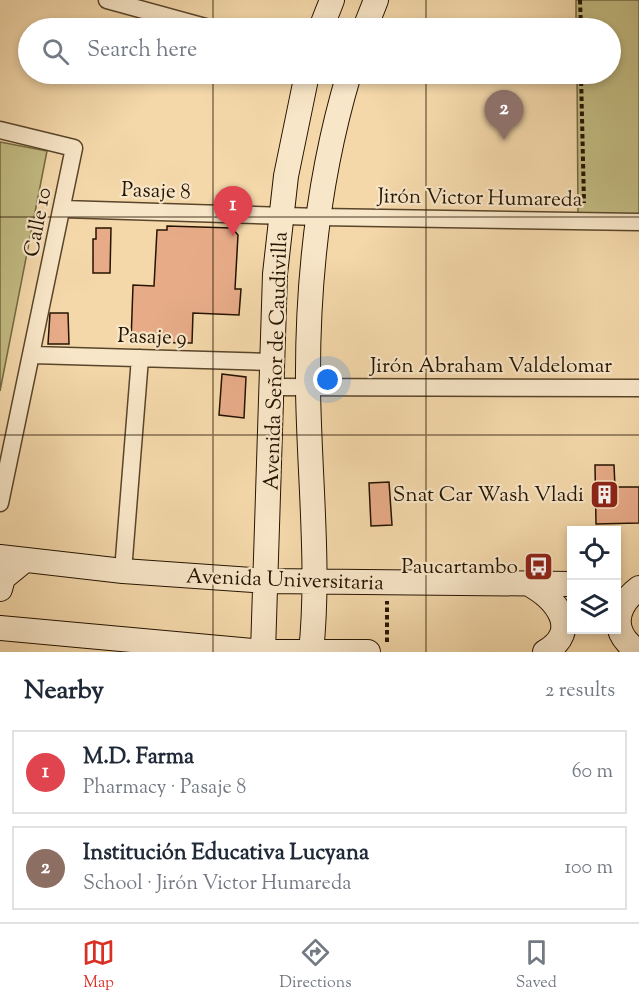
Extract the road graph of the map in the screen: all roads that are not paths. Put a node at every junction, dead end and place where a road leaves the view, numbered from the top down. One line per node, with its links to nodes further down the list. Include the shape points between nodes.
1 (107, 0): 4 (street)
2 (332, 0): 6 (main road)
3 (376, 0): 7 (main road)
4 (137, 4): 5 (street)
5 (179, 18)
6 (325, 18)
7 (369, 18)
8 (305, 84): 12 (main road, Avenida Señor de Caudivilla)
9 (347, 84): 13 (main road, Avenida Señor de Caudivilla)
10 (0, 130): 11 (street, Calle 10, via 74,148)
11 (63, 209): 12 (street, Pasaje 8); 17 (street, Calle 10)
12 (280, 216): 13 (street, Pasaje 8); 15 (main road, Avenida Señor de Caudivilla)
13 (320, 217): 14 (street, Jirón Victor Humareda); 16 (main road, Avenida Señor de Caudivilla)
14 (639, 222)
15 (272, 336): 16 (main road); 19 (main road, Avenida Señor de Caudivilla)
16 (309, 337): 21 (main road, Avenida Señor de Caudivilla)
17 (33, 355): 18 (street, Pasaje 9); 23 (street, Calle 10)
18 (140, 358): 19 (street, Pasaje 9); 26 (street)
19 (270, 362): 20 (main road, Avenida Señor de Caudivilla)
20 (271, 387): 21 (street, Jirón Abraham Valdelomar); 28 (main road, Avenida Señor de Caudivilla)
21 (308, 388): 22 (street, Jirón Abraham Valdelomar); 27 (main road, Avenida Señor de Caudivilla)
22 (639, 388)
23 (0, 503)
24 (0, 557): 25 (main road, Avenida Universitaria)
25 (25, 560): 26 (main road, Avenida Universitaria); 33 (main road, via 3,578)
26 (123, 571): 28 (main road, Avenida Universitaria)
27 (313, 581): 28 (main road, Avenida Universitaria); 29 (main road, Avenida Universitaria); 36 (main road, Avenida Señor de Caudivilla)
28 (266, 582): 37 (main road, Avenida Señor de Caudivilla)
29 (529, 584): 30 (main road, Avenida Universitaria); 39 (main road, via 553,600 562,621 558,641)
30 (567, 584)
31 (621, 585): 32 (main road)
32 (639, 586): 40 (main road, via 622,605 619,616 622,637)
33 (0, 589)
34 (0, 605): 35 (main road)
35 (9, 628): 37 (main road)
36 (311, 651): 37 (main road); 38 (main road)
37 (264, 652)
38 (368, 652)
39 (545, 652)
40 (639, 652)

